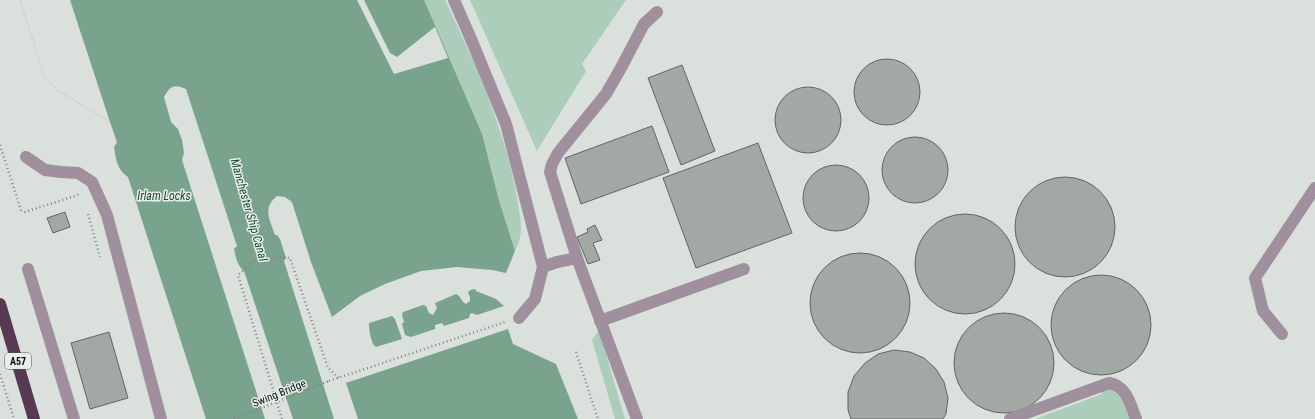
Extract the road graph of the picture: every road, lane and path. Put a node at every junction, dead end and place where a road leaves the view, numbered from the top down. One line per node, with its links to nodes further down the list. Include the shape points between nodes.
1 (454, 0): 10 (street, via 506,124)
2 (657, 12): 8 (street, via 644,24 606,94 552,164 550,172)
3 (0, 145): 6 (path, via 23,212 78,195)
4 (26, 157): 23 (street, via 45,170 78,173 92,182 107,215)
5 (1315, 188): 16 (street, via 1255,278 1263,311)
6 (84, 199)
7 (86, 207): 9 (path)
8 (576, 258): 10 (street); 15 (street)
9 (101, 260)
10 (543, 267): 14 (street, via 535,299)
11 (28, 269): 22 (street)
12 (744, 269): 15 (street)
13 (0, 304): 21 (highway, A57)
14 (519, 318): 19 (path, Swing Bridge)
15 (600, 321): 27 (street)
16 (1282, 334)
17 (576, 352): 26 (path)
18 (0, 374): 20 (path)
19 (339, 378): 24 (path, Swing Bridge, bridge); 25 (path, via 328,368 290,258 261,255 238,275)
20 (14, 419)
21 (34, 419)
22 (74, 419)
23 (161, 419)
24 (234, 419)
25 (282, 419)
26 (598, 419)
27 (636, 419)
28 (1010, 419): 29 (street, via 1109,383 1122,388)
29 (1136, 419)

